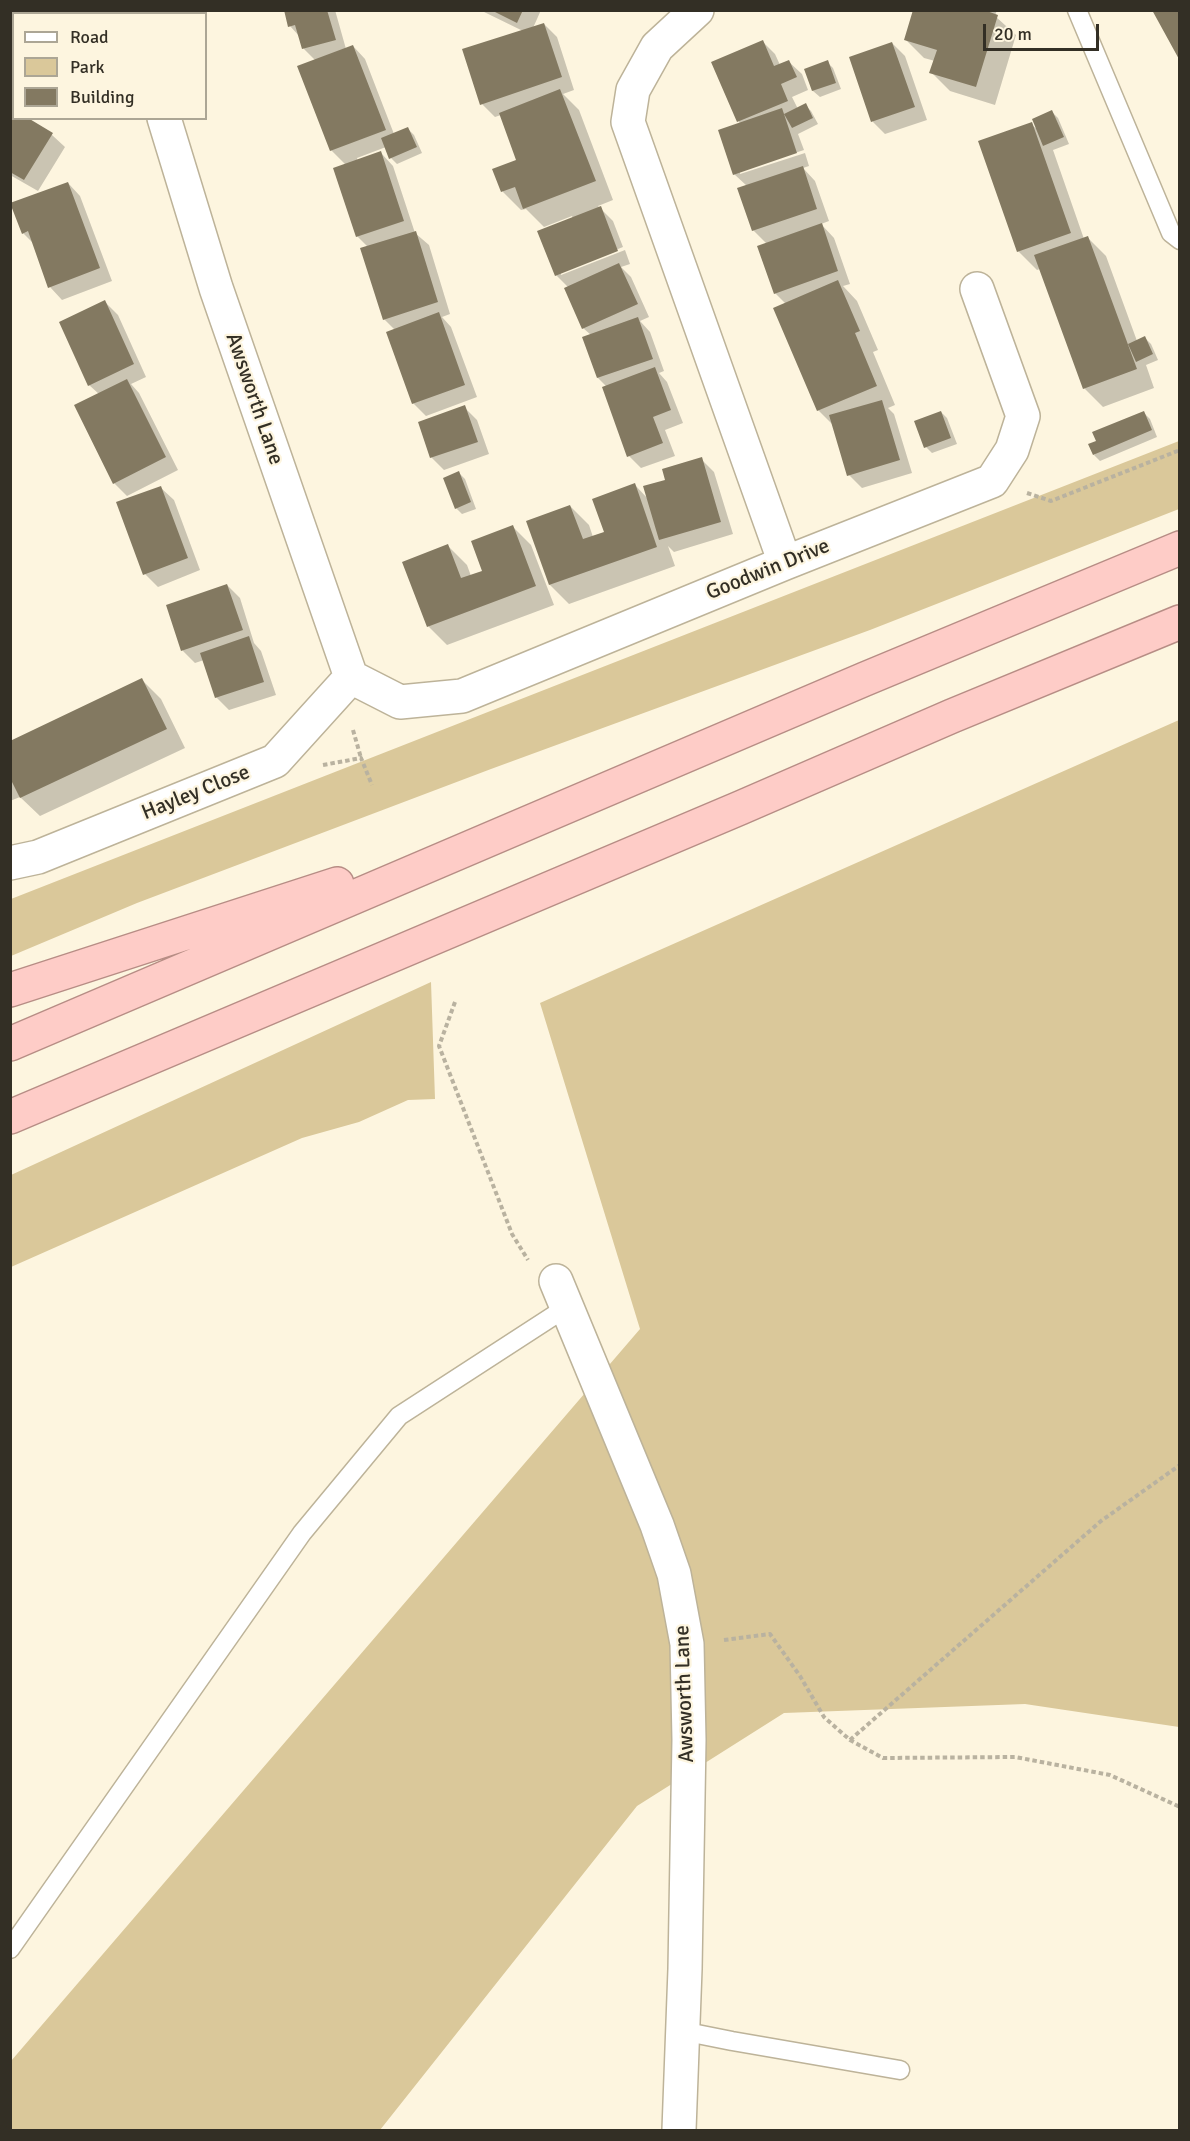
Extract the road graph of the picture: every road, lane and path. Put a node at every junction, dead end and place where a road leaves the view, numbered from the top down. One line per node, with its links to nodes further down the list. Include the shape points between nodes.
1 (697, 10): 9 (street, via 657,47 633,90 628,122)
2 (1077, 10): 4 (lane, via 1171,233)
3 (165, 120): 11 (street, Awsworth Lane, via 216,288)
4 (1179, 240)
5 (977, 289): 7 (street, via 1023,416 1012,450)
6 (1179, 450): 7 (path, via 1052,501)
7 (992, 481): 9 (street, Goodwin Drive)
8 (1179, 548): 14 (highway)
9 (784, 563): 11 (street, Goodwin Drive, via 462,696 400,702)
10 (1179, 622): 19 (highway)
11 (351, 676): 12 (street, Hayley Close)
12 (275, 761): 13 (path, via 280,773 361,758); 15 (street, Hayley Close, via 38,856)
13 (372, 785)
14 (518, 827): 16 (highway); 18 (highway)
15 (10, 863)
16 (10, 990)
17 (455, 1002): 22 (path, via 439,1046 512,1234 543,1284)
18 (10, 1044)
19 (119, 1071): 20 (highway); 21 (highway)
20 (10, 1117)
21 (10, 1136)
22 (562, 1294): 24 (street, Awsworth Lane, via 675,1574); 27 (lane, via 399,1416 302,1533)
23 (1179, 1465): 25 (path, via 1101,1521)
24 (687, 1644): 25 (path, via 770,1634 824,1717); 28 (street, Awsworth Lane, via 689,1751)
25 (850, 1740): 26 (path, via 883,1758 1015,1757 1110,1775)
26 (1179, 1807)
27 (10, 1949)
28 (682, 2031): 29 (lane); 30 (street, Awsworth Lane)
29 (900, 2070)
30 (679, 2130)

